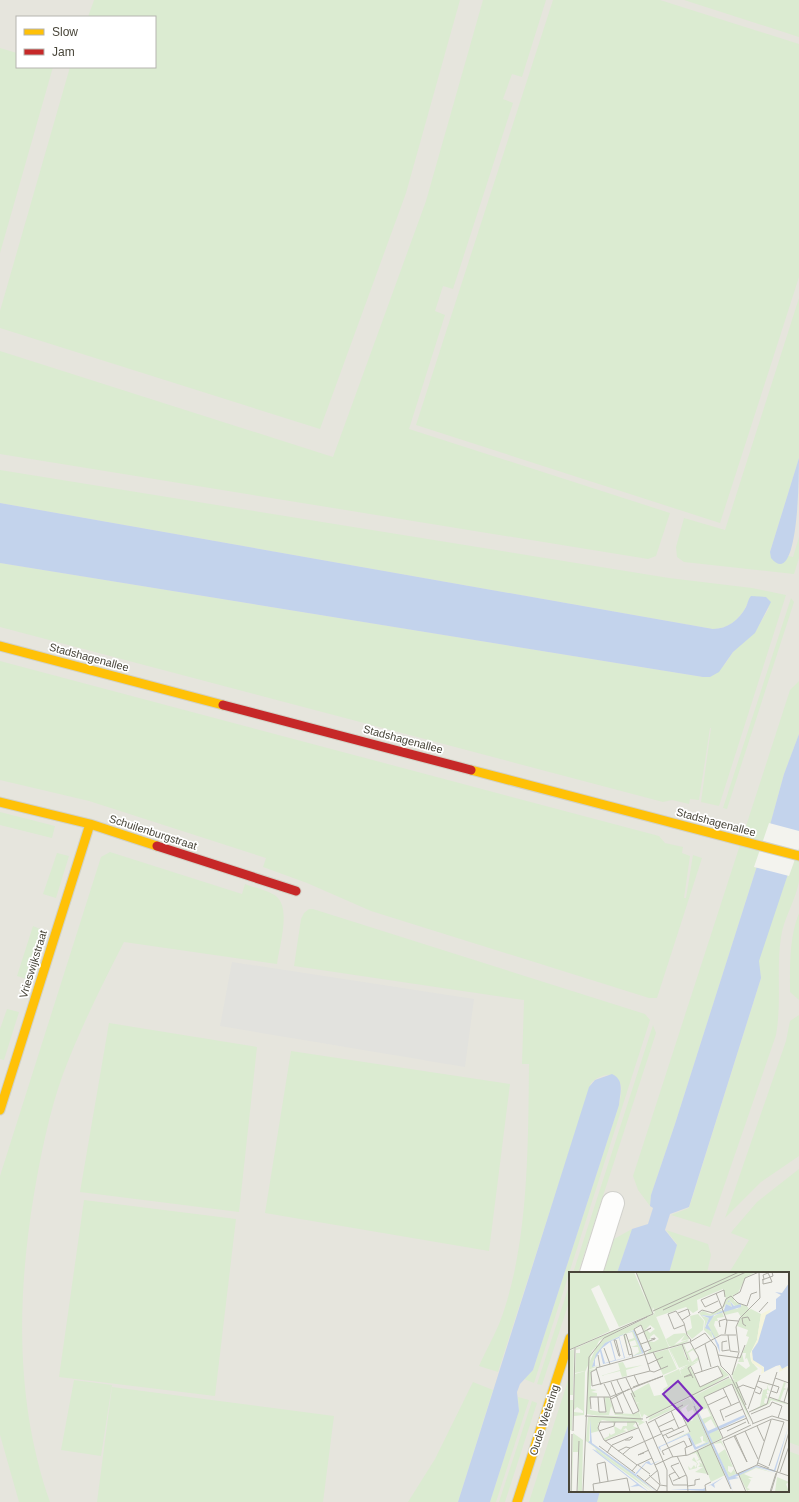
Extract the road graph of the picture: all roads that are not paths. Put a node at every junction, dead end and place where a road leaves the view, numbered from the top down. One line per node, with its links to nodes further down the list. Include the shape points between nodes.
1 (0, 646): 4 (main road, Stadshagenallee)
2 (0, 802): 3 (main road, Schuilenburgstraat)
3 (90, 824): 5 (main road, Schuilenburgstraat); 6 (main road, Vrieswijkstraat)
4 (799, 856)
5 (296, 891)
6 (0, 1110)
7 (613, 1204): 8 (street)
8 (591, 1272)
9 (569, 1341): 10 (main road, Oude Wetering)
10 (517, 1502)

